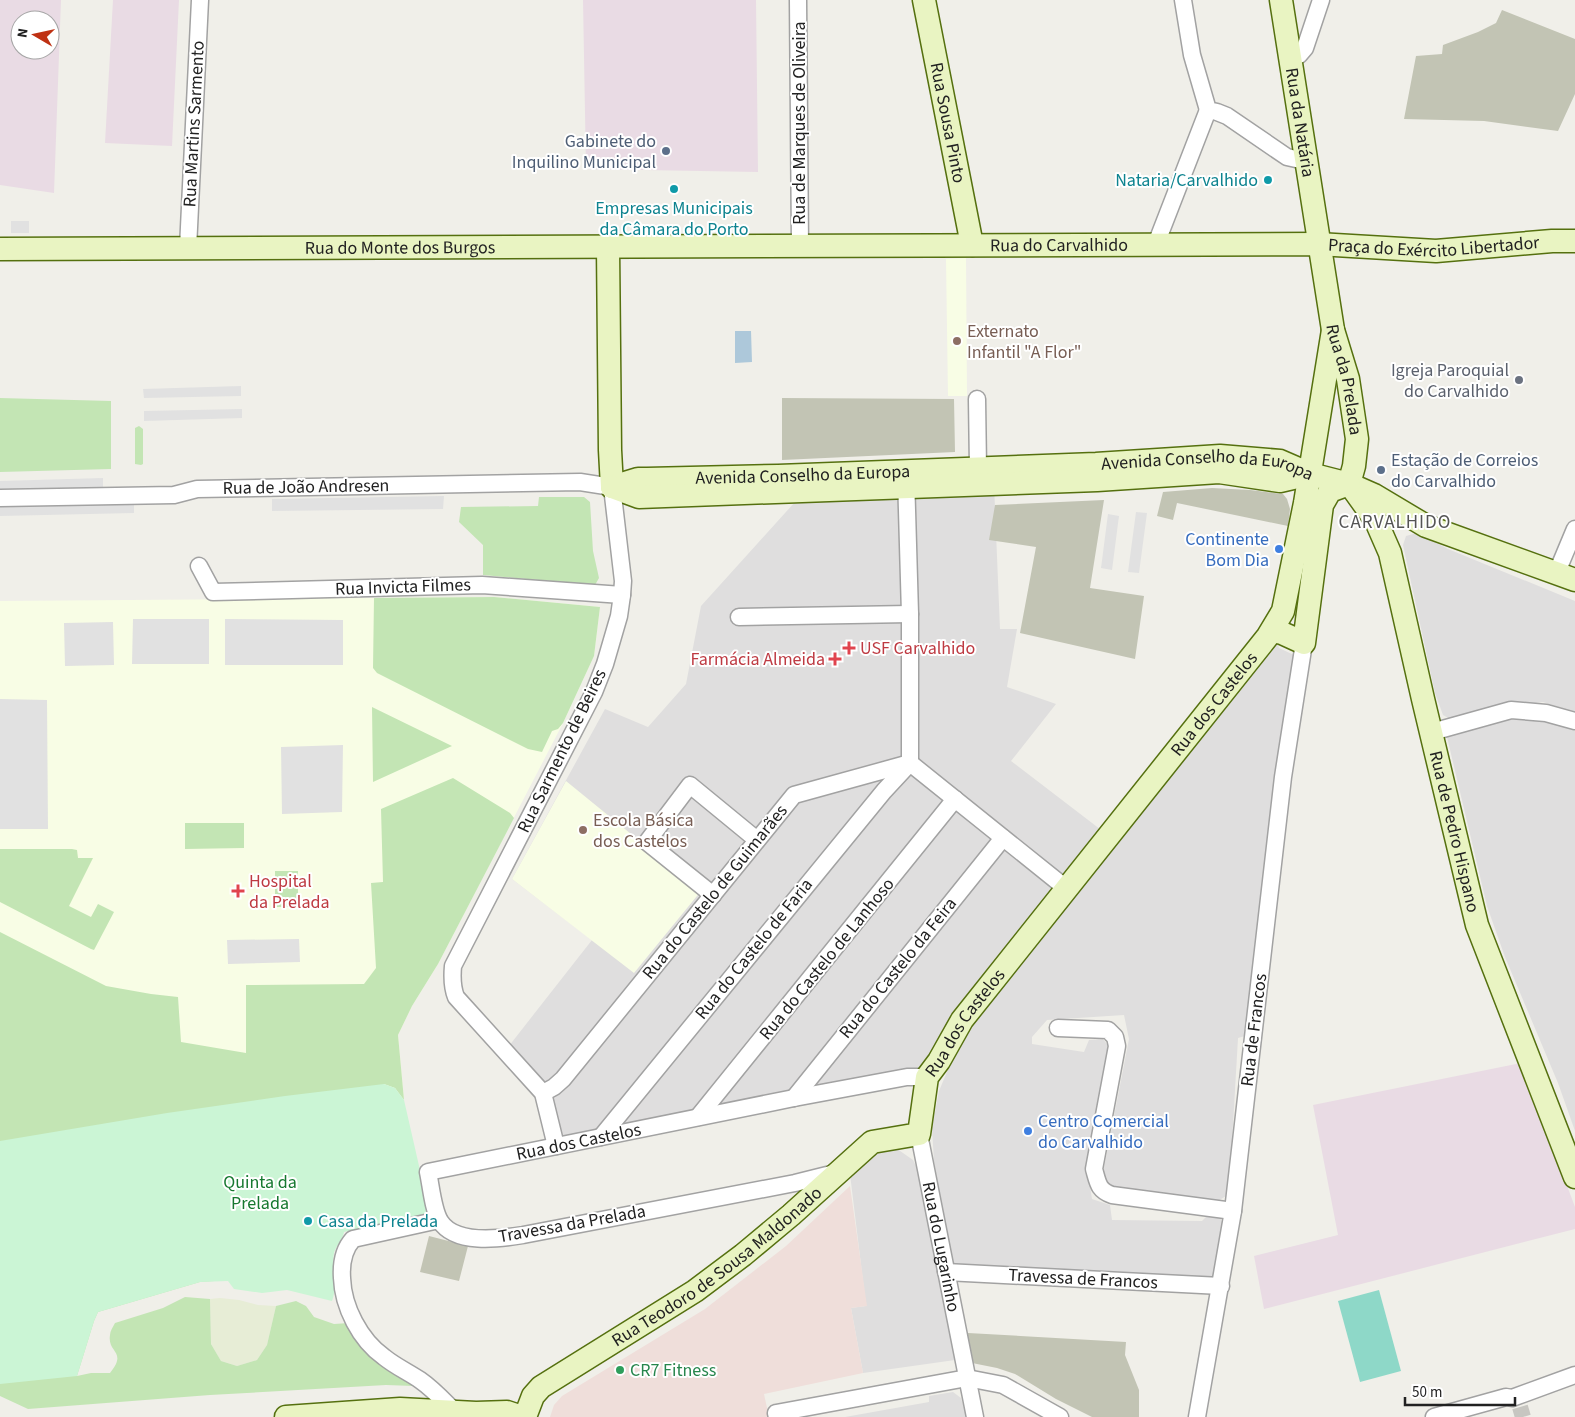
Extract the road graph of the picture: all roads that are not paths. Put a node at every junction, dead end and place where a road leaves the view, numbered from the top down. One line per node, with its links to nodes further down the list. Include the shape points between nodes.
1 (200, 0): 15 (street, Rua Martins Sarmento)
2 (798, 0): 13 (street, Rua de Marques de Oliveira)
3 (924, 0): 14 (main road, Rua Sousa Pinto)
4 (1183, 0): 8 (street, via 1192,55)
5 (1280, 0): 7 (main road, Rua da Natária)
6 (1321, 0): 7 (street, via 1306,48 1299,55)
7 (1289, 57): 9 (main road, Rua da Natária)
8 (1208, 110): 9 (street, via 1228,116 1287,157); 11 (street)
9 (1305, 158): 12 (main road, Rua da Natária)
10 (1575, 241): 12 (main road, Praça do Exército Libertador, via 1436,251)
11 (1156, 244): 12 (main road, Rua do Carvalhido); 14 (main road, Rua do Carvalhido)
12 (1318, 244): 18 (main road, Praça do Exército Libertador)
13 (800, 245): 14 (main road, Rua do Carvalhido); 16 (main road, Rua do Monte dos Burgos)
14 (972, 245)
15 (188, 248): 16 (main road, Rua do Monte dos Burgos); 17 (main road, Rua do Monte dos Burgos)
16 (608, 248): 24 (main road, Rua Sarmento de Beires)
17 (0, 249)
18 (1333, 330): 21 (main road, Rua da Prelada); 23 (main road, Rua da Prelada, via 1348,379 1358,439)
19 (977, 399): 20 (street)
20 (978, 468): 21 (main road, Avenida Conselho da Europa, via 1220,456 1280,461); 22 (main road, Avenida Conselho da Europa)
21 (1310, 474): 22 (main road, Avenida Conselho da Europa, via 1280,481 1219,472 1097,480); 23 (main road); 32 (main road, Rua da Prelada)
22 (906, 479): 24 (main road, Avenida Conselho da Europa, via 639,497); 33 (street)
23 (1348, 484): 26 (main road, via 1374,495); 28 (main road, Rua de Pedro Hispano, via 1376,521); 35 (main road, via 1330,491 1322,505)
24 (612, 487): 25 (street, Rua de João Andresen, via 580,482 196,489 174,495); 31 (street, Rua Sarmento de Beires)
25 (0, 498)
26 (1426, 526): 28 (main road, via 1407,527 1401,531); 30 (main road)
27 (1575, 529): 30 (street)
28 (1390, 554): 39 (main road, Rua de Pedro Hispano)
29 (199, 566): 31 (street, Rua Invicta Filmes, via 213,592 482,585)
30 (1566, 576)
31 (622, 595): 48 (street, Rua Sarmento de Beires, via 619,616 594,692 452,974 456,997)
32 (1283, 611): 35 (main road, via 1292,618); 36 (main road, Rua da Prelada)
33 (910, 614): 34 (street); 40 (street)
34 (739, 617)
35 (1307, 620): 37 (main road)
36 (1272, 631): 37 (main road); 44 (main road, Rua dos Castelos)
37 (1304, 643): 56 (street, Rua de Francos, via 1284,777)
38 (1575, 721): 39 (street, via 1546,713 1511,710)
39 (1432, 732): 55 (main road, Rua de Pedro Hispano, via 1477,925)
40 (910, 763): 41 (street); 43 (street, Rua do Castelo de Guimarães, via 794,796); 52 (street, Rua do Castelo de Faria)
41 (955, 799): 42 (street); 50 (street, Rua do Castelo de Lanhoso)
42 (1003, 838): 44 (street); 49 (street, Rua do Castelo da Feira)
43 (756, 840): 45 (street, Rua do Castelo de Guimarães); 45 (street, via 690,785 647,842)
44 (1066, 890): 47 (main road, Rua dos Castelos, via 962,1020)
45 (713, 895): 48 (street, Rua do Castelo de Guimarães, via 563,1079)
46 (1058, 1028): 56 (street, via 1108,1030 1115,1036 1117,1046 1094,1169 1103,1192)
47 (927, 1077): 49 (street, Rua dos Castelos, via 908,1077); 51 (main road, Rua do Lugarinho)
48 (542, 1092): 53 (street, Rua Sarmento de Beires)
49 (794, 1098): 50 (street, Rua dos Castelos)
50 (698, 1118): 52 (street, Rua dos Castelos)
51 (919, 1134): 54 (main road, Rua Teodoro de Sousa Maldonado, via 872,1142); 58 (street, Rua do Lugarinho)
52 (601, 1137): 53 (street, Rua dos Castelos)
53 (556, 1146): 57 (street, Rua dos Castelos, via 428,1172)
54 (838, 1172): 57 (street, Travessa da Prelada, via 498,1239 461,1235); 65 (main road, Rua Teodoro de Sousa Maldonado, via 784,1221 695,1290 541,1387 533,1396)
55 (1575, 1177)
56 (1233, 1211): 59 (street, Rua de Francos)
57 (438, 1220): 62 (street, via 353,1239 344,1254 342,1292 347,1308 362,1332 383,1357 431,1388)
58 (946, 1272): 59 (street, Travessa de Francos); 61 (street, Rua do Lugarinho)
59 (1221, 1286): 68 (street, Rua de Francos)
60 (1575, 1375): 69 (street, via 1516,1402 1506,1397)
61 (968, 1378): 63 (street); 66 (street, Rua do Lugarinho); 67 (street, via 1004,1385)
62 (454, 1411): 64 (main road, via 400,1409); 65 (main road, via 507,1412)
63 (777, 1415)
64 (286, 1417)
65 (524, 1417)
66 (975, 1417)
67 (1060, 1417)
68 (1197, 1417)
69 (1434, 1417)

